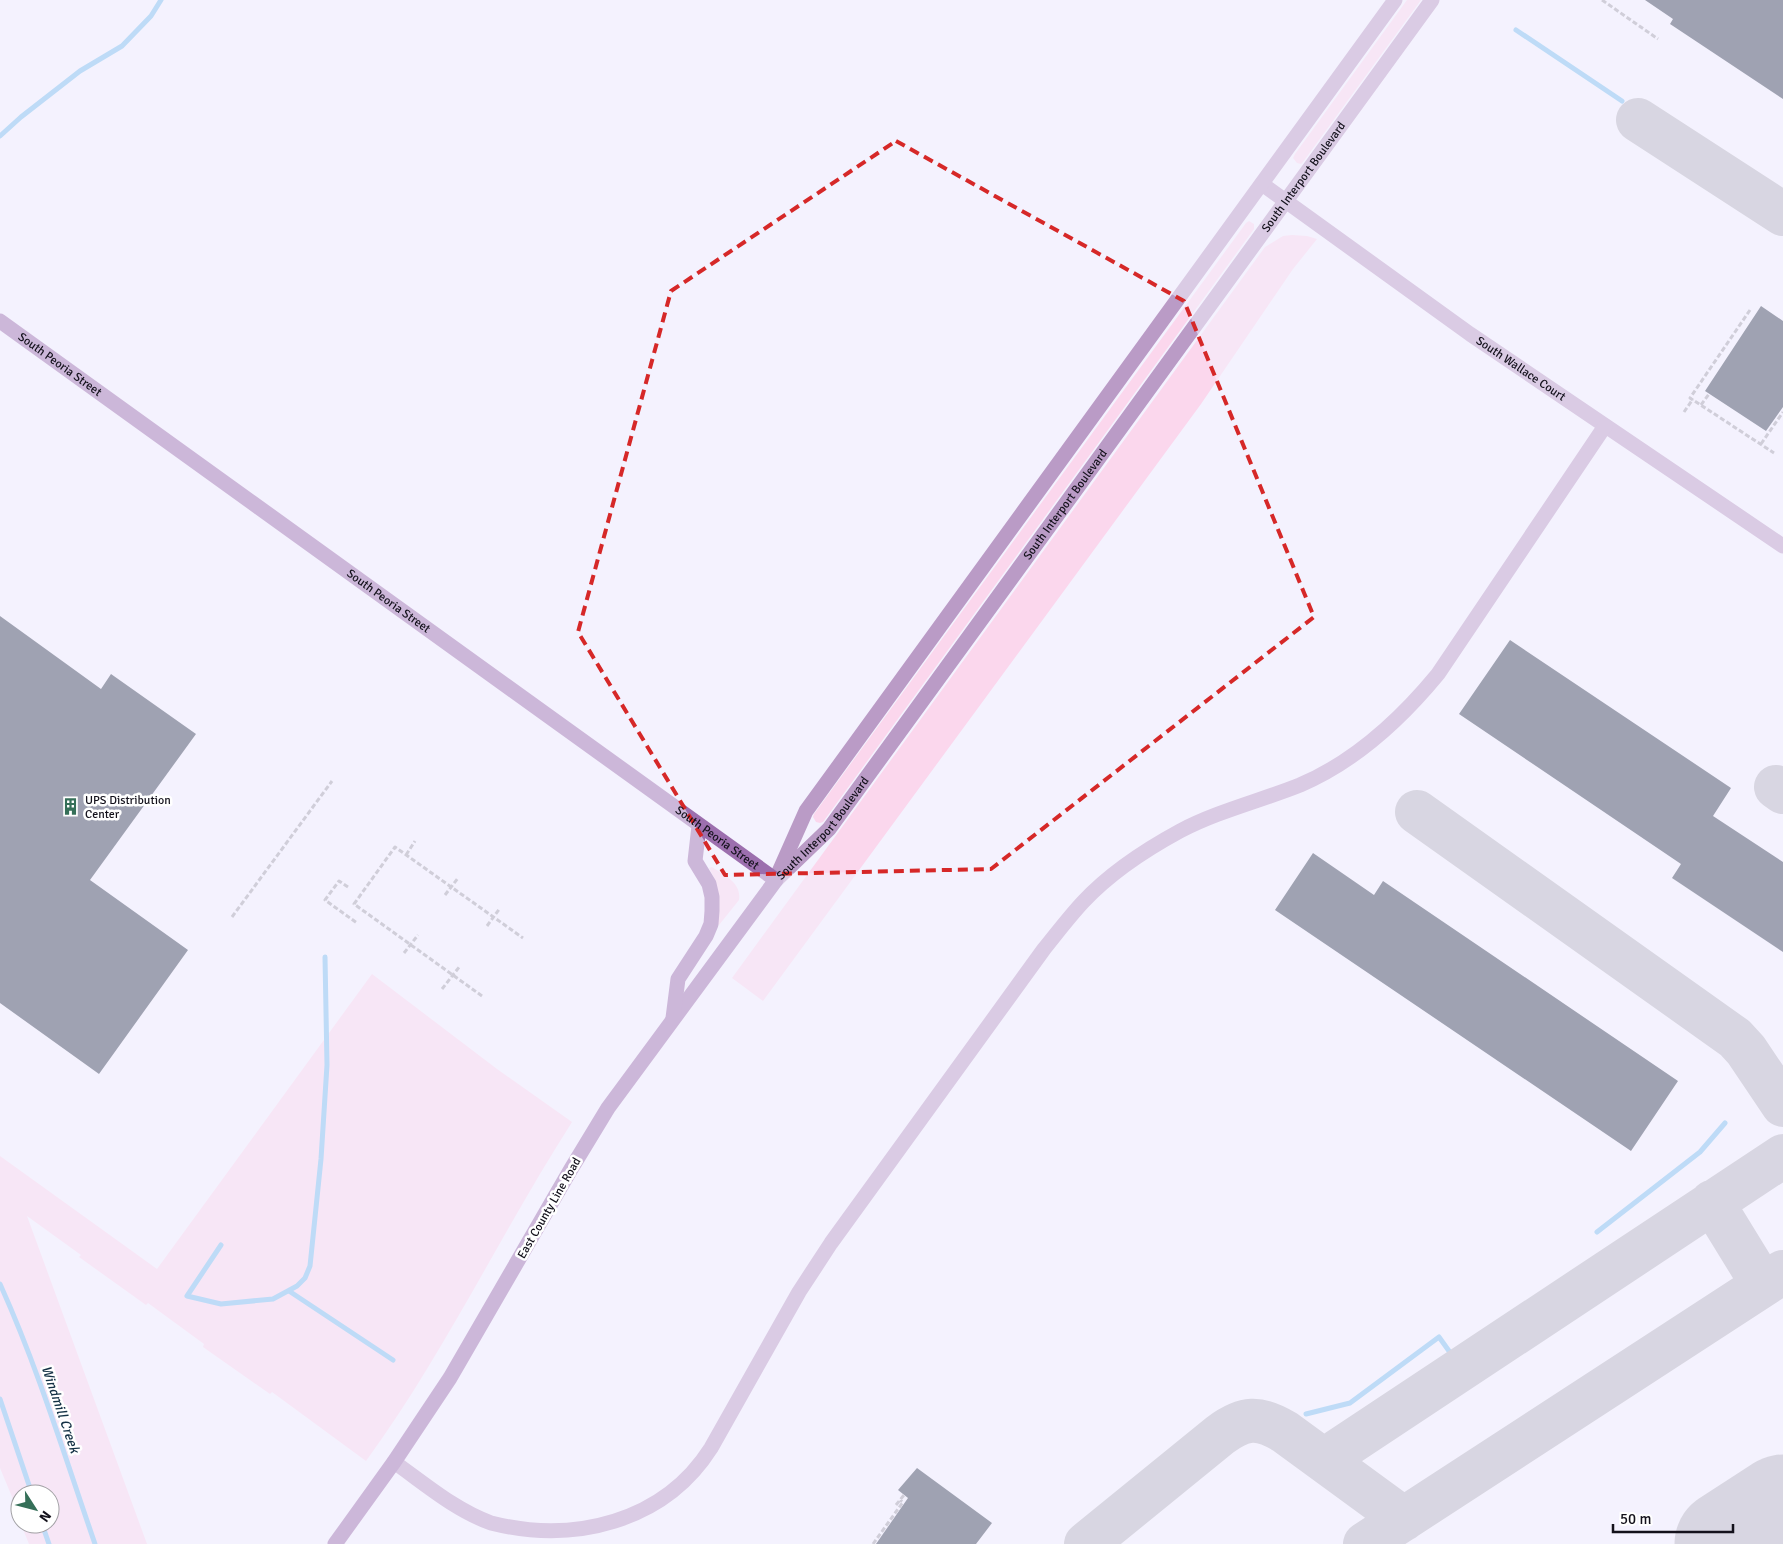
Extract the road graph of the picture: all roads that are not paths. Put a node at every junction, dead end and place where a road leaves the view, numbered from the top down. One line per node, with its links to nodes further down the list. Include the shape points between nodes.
1 (1395, 0): 3 (street, South Interport Boulevard)
2 (1432, 0): 4 (street, South Interport Boulevard)
3 (1262, 184): 4 (street, South Wallace Court); 9 (street, South Interport Boulevard, via 806,811)
4 (1286, 201): 6 (street, South Wallace Court, via 1470,334); 9 (street, South Interport Boulevard, via 829,829)
5 (0, 321): 8 (main road, South Peoria Street)
6 (1605, 426): 7 (street, South Wallace Court); 11 (street, via 1438,674 1384,730 1344,760 1302,784 1222,812 1162,841 1115,874 1082,903 1044,949 831,1243 799,1292 711,1448 681,1486 656,1506 617,1524 586,1532 545,1535 511,1530 472,1515)
7 (1783, 546)
8 (699, 826): 9 (main road, South Peoria Street); 10 (main road, via 695,861 712,897 711,924 678,979)
9 (776, 880): 10 (main road, East County Line Road)
10 (672, 1020): 11 (main road, East County Line Road, via 608,1108 473,1341)
11 (394, 1462): 12 (main road, East County Line Road)
12 (335, 1544)

